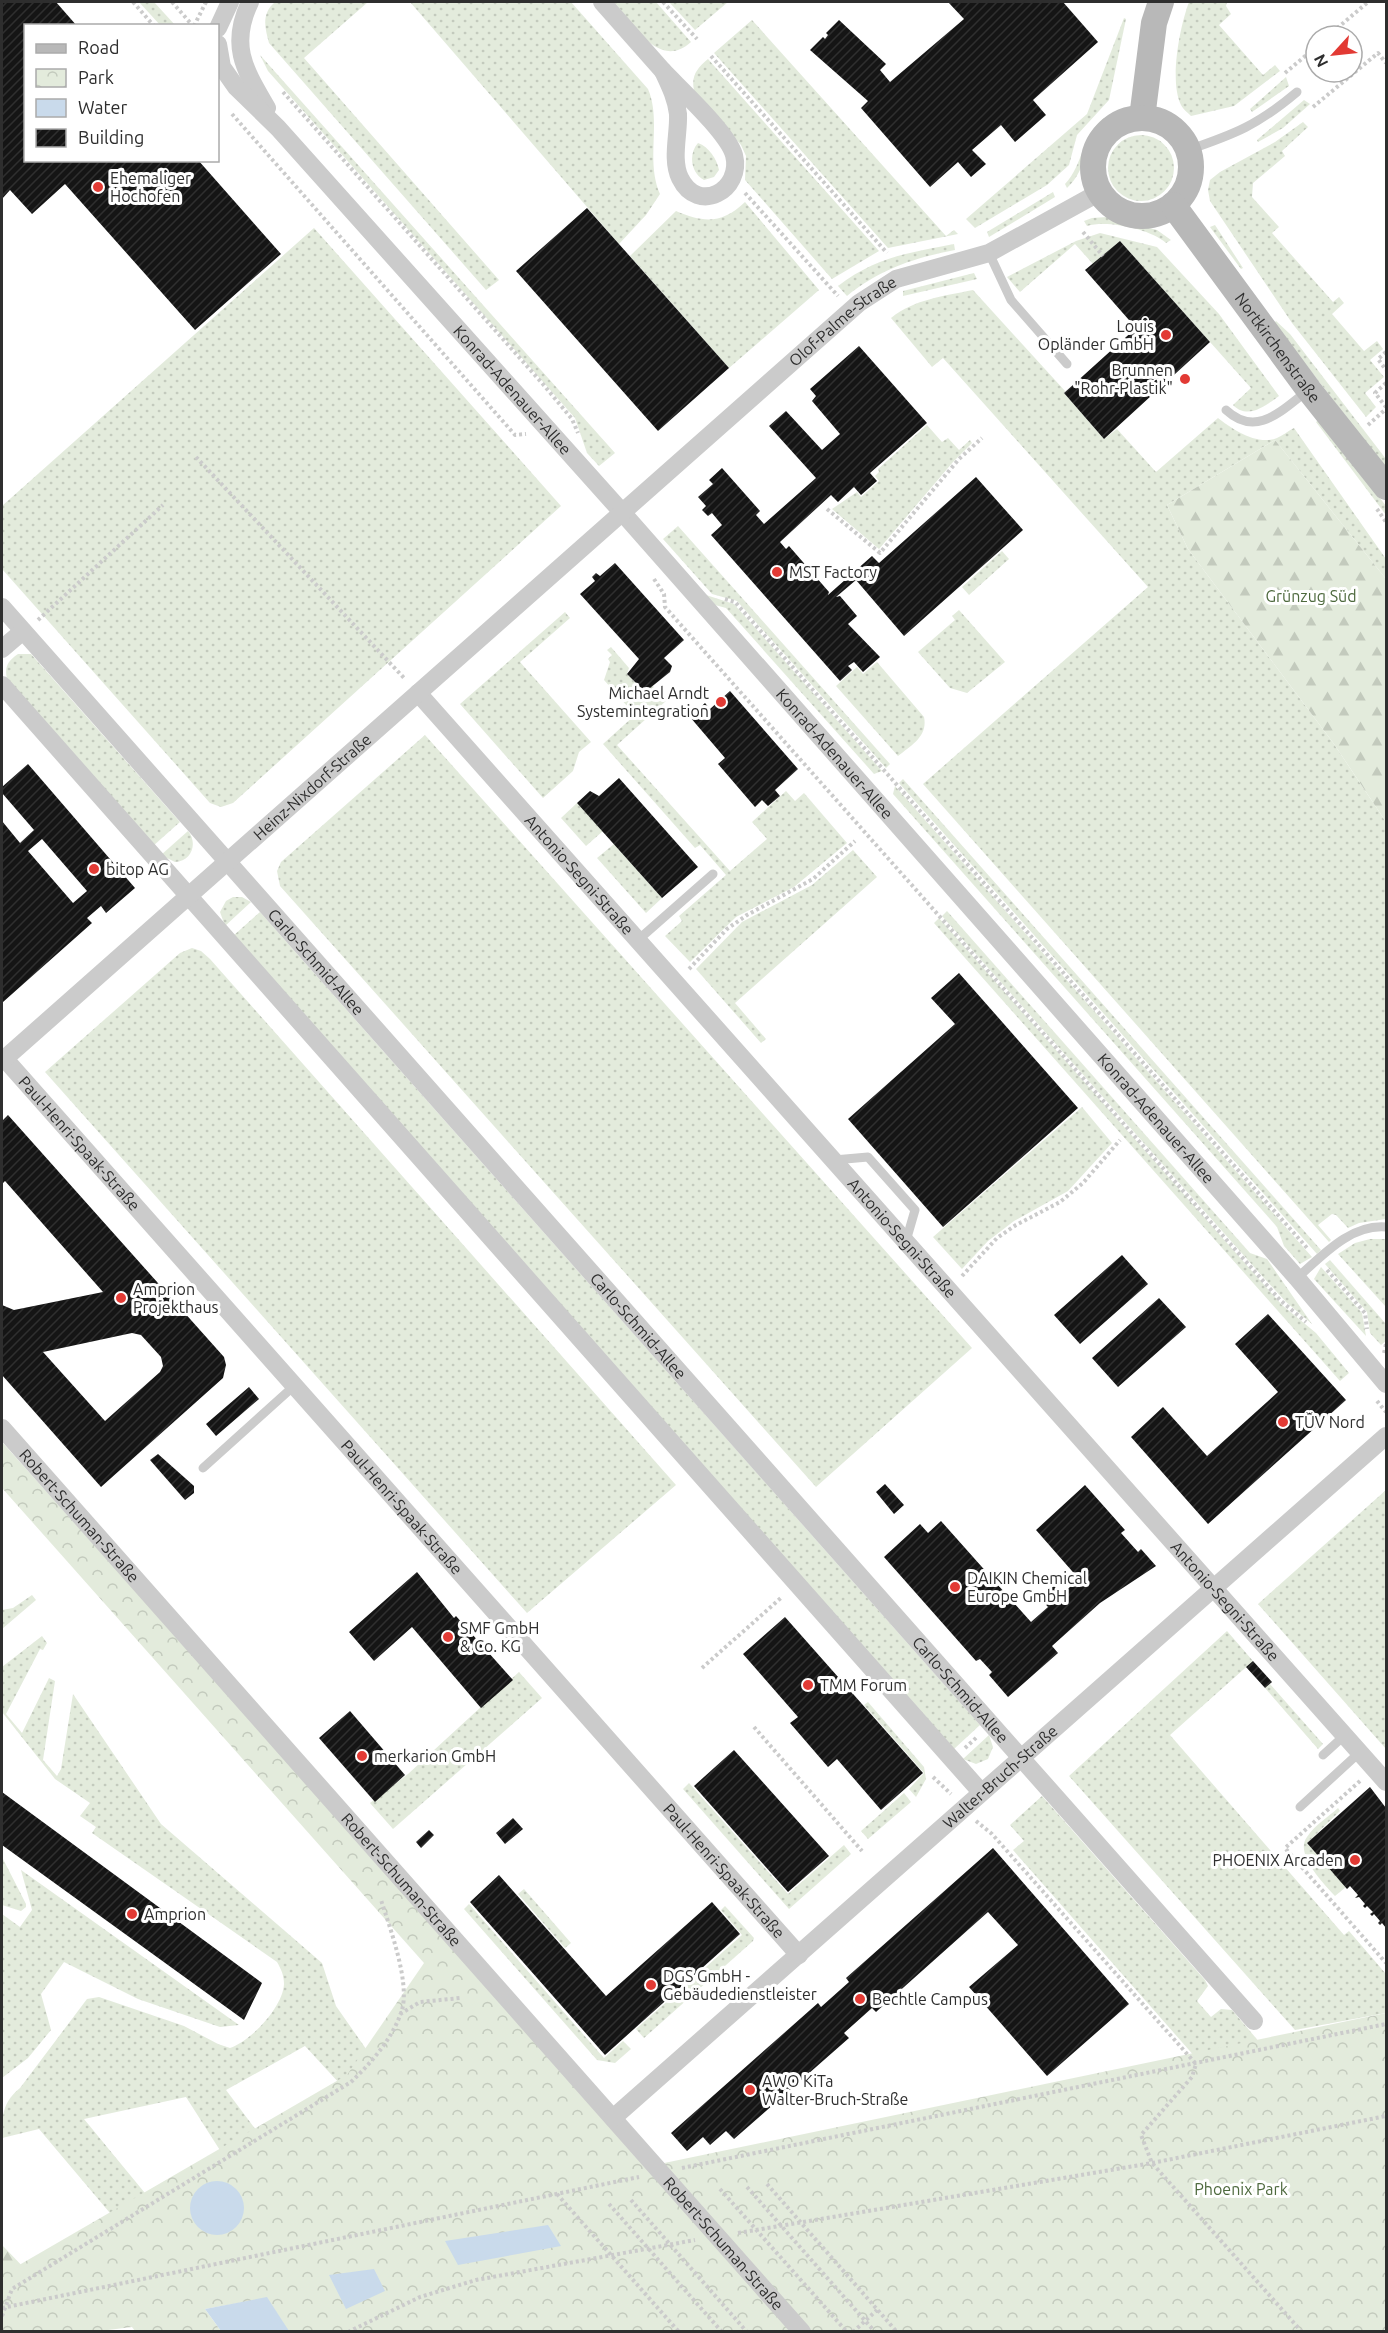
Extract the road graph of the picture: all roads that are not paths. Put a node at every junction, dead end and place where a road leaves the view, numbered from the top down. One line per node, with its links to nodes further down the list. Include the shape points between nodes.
1 (230, 2): 5 (street)
2 (602, 2): 7 (street)
3 (1161, 2): 9 (main road, via 1154,23)
4 (246, 10): 10 (street, Konrad-Adenauer-Allee, via 240,37 243,68)
5 (219, 26)
6 (219, 50): 10 (street, Konrad-Adenauer-Allee, via 222,67 236,87)
7 (663, 71): 7 (street, via 676,104 679,177 692,193 703,197 718,193 732,179 734,155 724,138)
8 (1297, 92): 11 (lane, via 1246,129)
9 (1142, 118): 11 (main road, via 1170,127); 12 (main road, via 1114,127 1096,149 1093,164)
10 (278, 128): 19 (street, Konrad-Adenauer-Allee)
11 (1188, 150): 13 (main road, via 1190,180)
12 (1100, 192): 13 (main road, via 1120,211 1133,215 1154,214); 14 (street, Olof-Palme-Straße)
13 (1173, 205): 16 (main road, Nortkirchenstraße)
14 (989, 253): 15 (lane, via 1011,300); 19 (street, Olof-Palme-Straße, via 916,273 876,290)
15 (1068, 364)
16 (1309, 390): 17 (lane, via 1258,423 1236,420); 18 (main road, Nortkirchenstraße)
17 (1226, 410)
18 (1386, 487)
19 (621, 511): 24 (street, Heinz-Nixdorf-Straße); 33 (street, Konrad-Adenauer-Allee)
20 (2, 607): 21 (street, Carlo-Schmid-Allee)
21 (23, 632): 22 (street); 25 (street, Carlo-Schmid-Allee)
22 (2, 649)
23 (2, 685): 27 (street)
24 (418, 693): 25 (street, Heinz-Nixdorf-Straße); 28 (street, Antonio-Segni-Straße)
25 (227, 862): 27 (street, Heinz-Nixdorf-Straße); 43 (street, Carlo-Schmid-Allee)
26 (714, 874): 28 (lane)
27 (188, 896): 29 (street, Heinz-Nixdorf-Straße); 45 (street)
28 (638, 940): 30 (street, Antonio-Segni-Straße)
29 (3, 1060): 35 (street, Paul-Henri-Spaak-Straße)
30 (834, 1160): 32 (street, Antonio-Segni-Straße); 32 (lane, via 868,1157 915,1210)
31 (1386, 1227): 33 (lane, via 1341,1240)
32 (906, 1241): 39 (street, Antonio-Segni-Straße)
33 (1297, 1278): 34 (street, Konrad-Adenauer-Allee)
34 (1386, 1384)
35 (294, 1386): 38 (lane); 47 (street, Paul-Henri-Spaak-Straße)
36 (2, 1428): 49 (street, Robert-Schuman-Straße)
37 (1386, 1436): 39 (street, Walter-Bruch-Straße)
38 (203, 1468)
39 (1214, 1587): 40 (street, Antonio-Segni-Straße); 43 (street, Walter-Bruch-Straße)
40 (1345, 1735): 41 (street, Antonio-Segni-Straße); 42 (lane)
41 (1360, 1752): 44 (street, Antonio-Segni-Straße); 46 (lane)
42 (1323, 1755)
43 (1022, 1758): 45 (street, Walter-Bruch-Straße); 48 (street, Carlo-Schmid-Allee)
44 (1386, 1782)
45 (981, 1792): 47 (street, Walter-Bruch-Straße)
46 (1299, 1807)
47 (799, 1955): 49 (street, Walter-Bruch-Straße)
48 (1254, 2021)
49 (613, 2118): 50 (street, Robert-Schuman-Straße)
50 (802, 2331)

